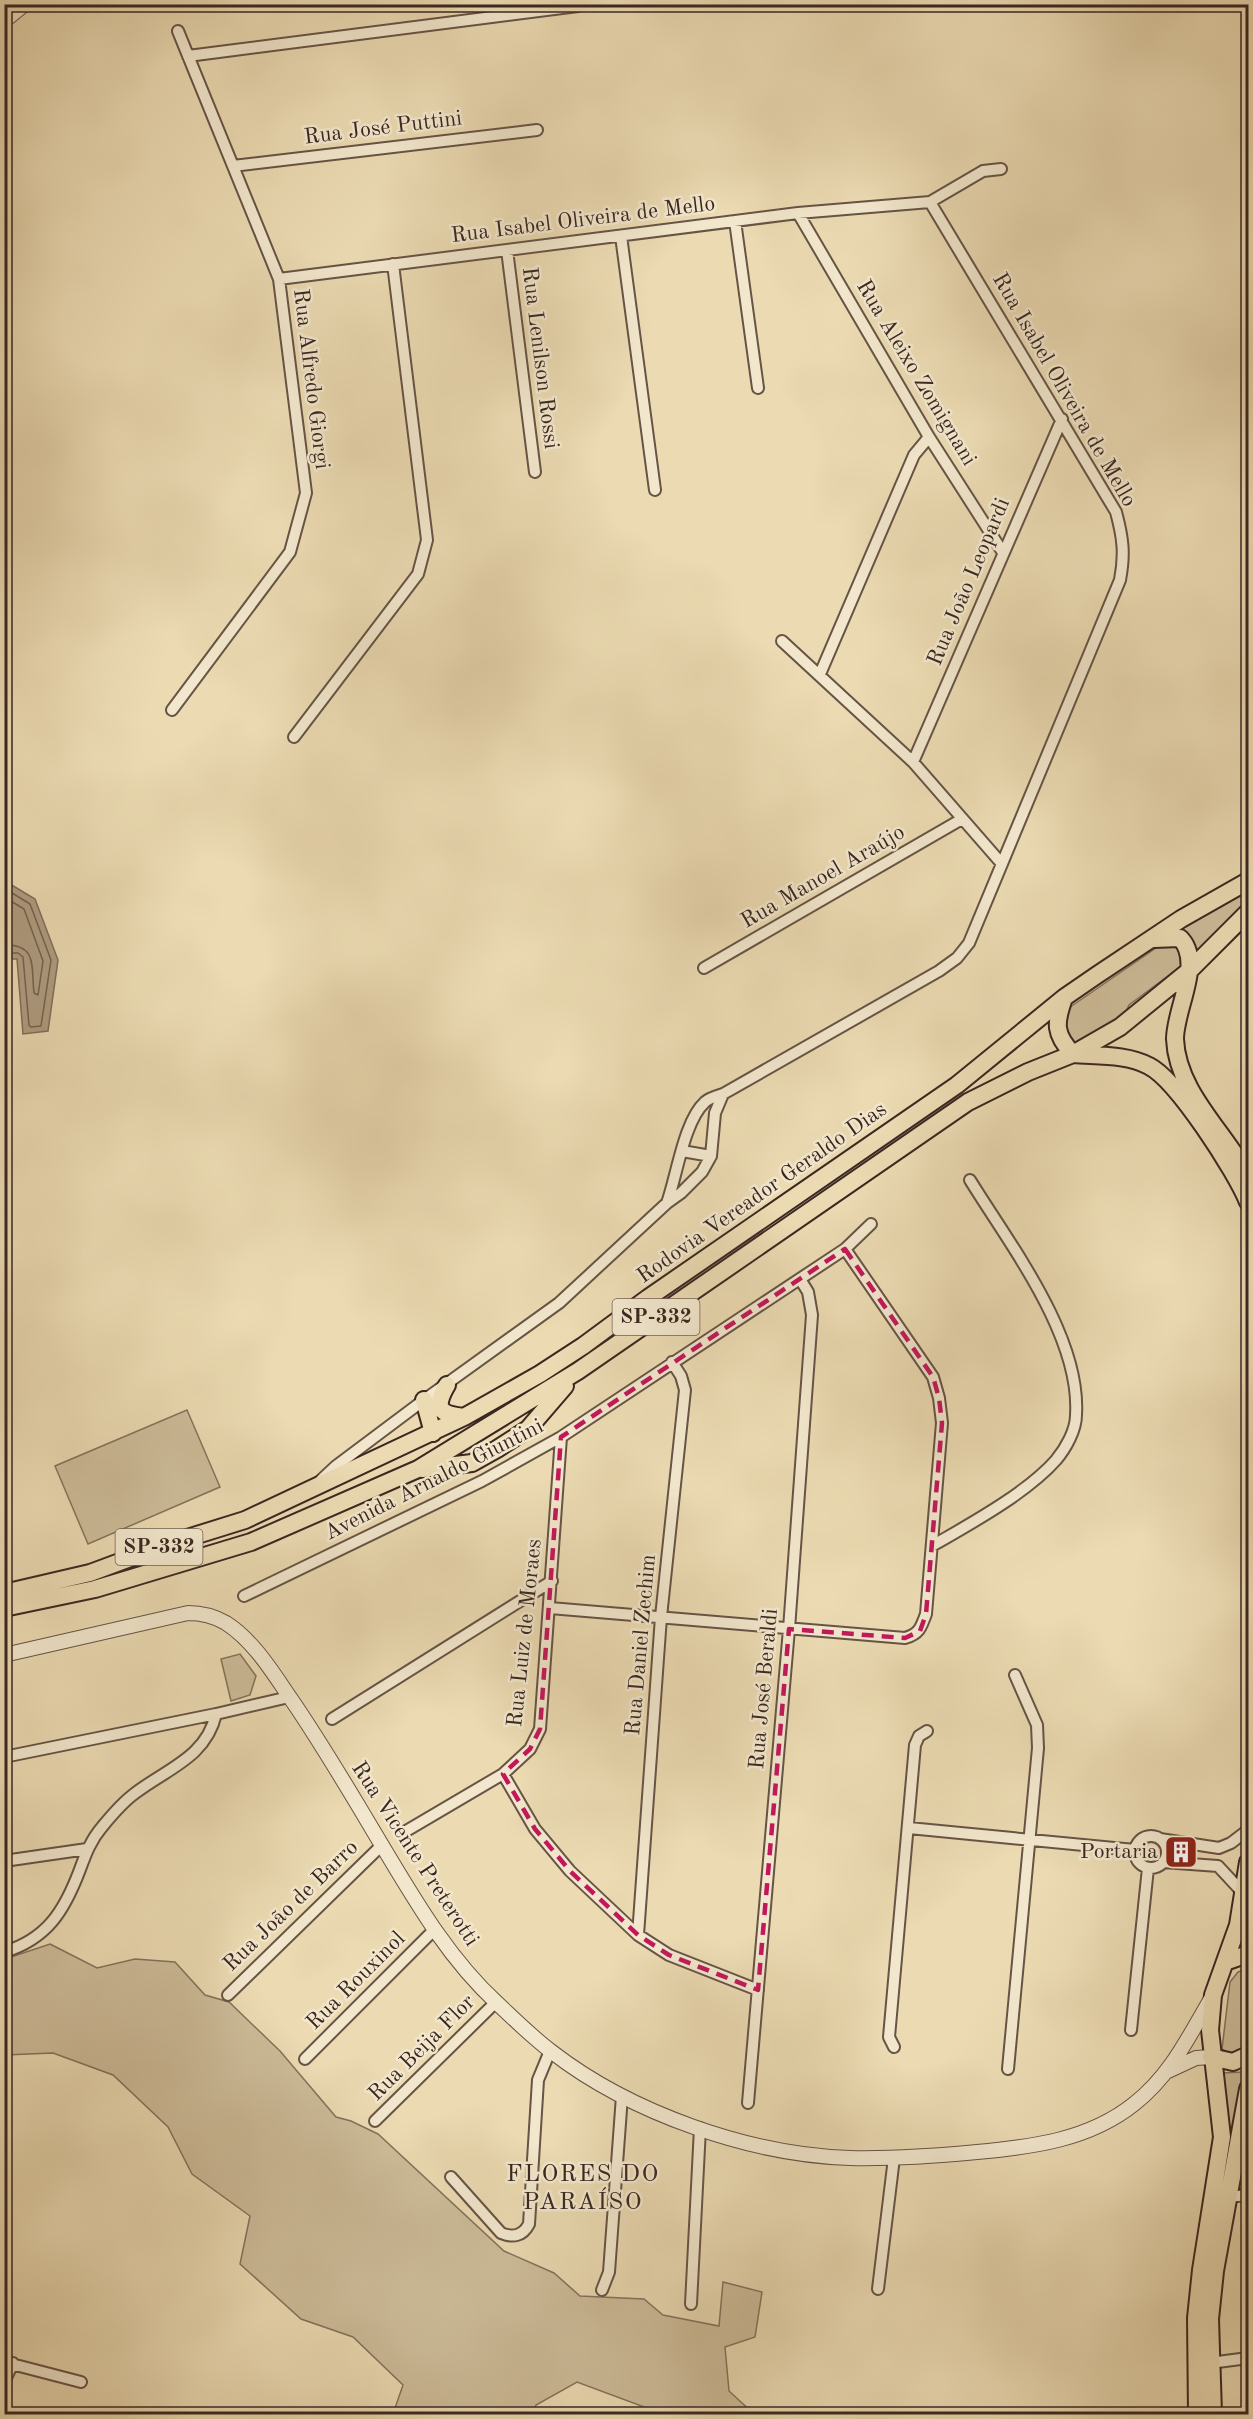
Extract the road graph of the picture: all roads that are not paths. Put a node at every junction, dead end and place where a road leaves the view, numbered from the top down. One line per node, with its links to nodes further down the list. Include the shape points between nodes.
1 (25, 4): 3 (street)
2 (578, 6): 5 (street)
3 (4, 21)
4 (178, 31): 5 (street, Rua Alfredo Giorgi)
5 (188, 56): 7 (street, Rua Alfredo Giorgi)
6 (537, 130): 7 (street, Rua José Puttini)
7 (233, 166): 15 (street, Rua Alfredo Giorgi)
8 (1001, 169): 9 (street, via 983,171)
9 (930, 202): 10 (street, Rua Isabel Oliveira de Mello); 17 (street, Rua Isabel Oliveira de Mello)
10 (798, 213): 11 (street, Rua Isabel Oliveira de Mello); 18 (street, Rua Aleixo Zomignani)
11 (735, 221): 12 (street, Rua Isabel Oliveira de Mello); 16 (street)
12 (621, 236): 13 (street, Rua Isabel Oliveira de Mello); 20 (street)
13 (507, 250): 14 (street, Rua Isabel Oliveira de Mello); 19 (street, Rua Lenilson Rossi)
14 (393, 264): 15 (street, Rua Isabel Oliveira de Mello); 25 (street, via 427,540 418,574)
15 (279, 279): 24 (street, Rua Alfredo Giorgi, via 306,493 290,552)
16 (758, 388)
17 (1062, 419): 21 (street, Rua João Leopardi); 28 (street, Rua Isabel Oliveira de Mello, via 1116,512 1124,557 1120,580)
18 (929, 437): 21 (street, Rua Aleixo Zomignani); 23 (street, via 914,455)
19 (535, 472)
20 (654, 490)
21 (1002, 551): 26 (street, Rua João Leopardi)
22 (782, 642): 23 (street)
23 (820, 674): 26 (street)
24 (172, 710)
25 (294, 737)
26 (913, 762): 27 (street)
27 (962, 819): 28 (street); 33 (street, Rua Manoel Araújo)
28 (1002, 864): 38 (street, Rua Isabel Oliveira de Mello, via 969,943 957,958)
29 (1248, 881): 32 (main road, Rodovia Vereador Geraldo Dias / SP-332)
30 (1248, 912): 31 (main road, Rodovia Vereador Geraldo Dias / SP-332)
31 (1224, 937): 34 (main road, Rodovia Vereador Geraldo Dias / SP-332); 36 (main road)
32 (1150, 940): 34 (main road, via 1180,938 1187,945); 35 (main road, Rodovia Vereador Geraldo Dias / SP-332)
33 (704, 968)
34 (1190, 970): 36 (main road); 37 (main road, Rodovia Vereador Geraldo Dias / SP-332, via 1120,1027)
35 (1065, 997): 37 (main road, via 1058,1016 1058,1033); 52 (main road, Rodovia Vereador Geraldo Dias / SP-332, via 957,1085 583,1346)
36 (1176, 1020): 41 (main road, via 1175,1040 1183,1075)
37 (1073, 1054): 43 (main road, via 1131,1059 1150,1066 1170,1081 1222,1156); 49 (main road, Rodovia Vereador Geraldo Dias / SP-332, via 968,1101)
38 (723, 1094): 39 (street, Rua Isabel Oliveira de Mello, via 706,1101 692,1122); 40 (street, via 715,1113)
39 (682, 1151): 40 (street); 44 (street, Rua Isabel Oliveira de Mello)
40 (711, 1156): 44 (street, via 702,1172)
41 (1248, 1176)
42 (970, 1180): 63 (street, via 1062,1336 1073,1375 1077,1416 1069,1441 1031,1482)
43 (1248, 1202)
44 (667, 1203): 50 (street, via 559,1303)
45 (871, 1224): 46 (street, Avenida Arnaldo Giuntini)
46 (845, 1248): 47 (street, Avenida Arnaldo Giuntini); 63 (street, via 933,1377 942,1423)
47 (800, 1279): 48 (street, Avenida Arnaldo Giuntini); 70 (street, Rua José Beraldi, via 808,1292 812,1315)
48 (672, 1362): 54 (street, Avenida Arnaldo Giuntini); 69 (street, Rua Daniel Zechim, via 685,1390)
49 (578, 1371): 56 (main road); 59 (main road, Rodovia Vereador Geraldo Dias / SP-332)
50 (447, 1385): 51 (street); 52 (main road, via 439,1405 442,1412)
51 (424, 1400): 53 (main road); 61 (street)
52 (464, 1417): 53 (main road, Rodovia Vereador Geraldo Dias / SP-332)
53 (433, 1433): 55 (main road, Rodovia Vereador Geraldo Dias / SP-332)
54 (561, 1437): 56 (street, Avenida Arnaldo Giuntini); 64 (street, Rua Luiz de Moraes)
55 (401, 1447): 58 (main road, Rodovia Vereador Geraldo Dias / SP-332); 59 (main road, via 399,1468)
56 (502, 1458): 57 (main road); 60 (street, Avenida Arnaldo Giuntini)
57 (472, 1463): 59 (main road); 60 (street)
58 (358, 1467): 61 (main road, Rodovia Vereador Geraldo Dias / SP-332); 62 (main road, via 361,1484)
59 (411, 1473): 62 (main road, Rodovia Vereador Geraldo Dias / SP-332)
60 (482, 1481): 66 (street, Avenida Arnaldo Giuntini)
61 (309, 1491): 65 (main road, Rodovia Vereador Geraldo Dias / SP-332, via 245,1520 90,1572)
62 (344, 1503): 67 (main road, Rodovia Vereador Geraldo Dias / SP-332, via 251,1542 95,1589)
63 (932, 1546): 70 (street, via 926,1614 915,1636)
64 (552, 1581): 68 (street, Rua Luiz de Moraes); 75 (street)
65 (4, 1593)
66 (244, 1596)
67 (4, 1608)
68 (550, 1608): 69 (street); 78 (street, Rua Luiz de Moraes, via 540,1729 530,1749)
69 (661, 1617): 70 (street); 95 (street, Rua Daniel Zechim)
70 (789, 1629): 99 (street, Rua José Beraldi)
71 (4, 1655): 73 (street, Rua Vicente Preterotti, via 188,1613 210,1615 227,1624 266,1663)
72 (1015, 1675): 82 (street, via 1037,1725)
73 (289, 1697): 74 (street); 84 (street, Rua Vicente Preterotti)
74 (216, 1714): 77 (street); 86 (street, via 212,1731 196,1753 132,1795 100,1828)
75 (332, 1719)
76 (927, 1731): 79 (street, via 915,1745)
77 (4, 1757)
78 (503, 1774): 81 (street, Rua Luiz de Moraes); 95 (street, via 549,1846)
79 (909, 1828): 82 (street); 104 (street, via 890,2037)
80 (1248, 1830): 85 (street)
81 (401, 1834)
82 (1028, 1839): 87 (street); 109 (street)
83 (1160, 1839): 85 (street); 87 (street, via 1145,1837); 90 (street, via 1167,1853)
84 (382, 1845): 94 (street, Rua Vicente Preterotti); 100 (street, Rua João de Barro)
85 (1219, 1848): 91 (street)
86 (87, 1849): 88 (street); 96 (street, via 66,1903 48,1928 35,1939)
87 (1135, 1850): 92 (street, via 1138,1861)
88 (4, 1861)
89 (1248, 1862): 93 (main road)
90 (1163, 1863): 91 (street); 92 (street)
91 (1218, 1866): 93 (street)
92 (1148, 1868): 103 (street)
93 (1244, 1895): 98 (main road)
94 (434, 1930): 102 (street, Rua Vicente Preterotti, via 465,1971); 108 (street, Rua Rouxinol)
95 (638, 1935): 99 (street, via 669,1955)
96 (4, 1952)
97 (1248, 1958): 98 (main road)
98 (1225, 1962): 101 (main road)
99 (758, 1990): 113 (street, Rua José Beraldi)
100 (228, 1995)
101 (1213, 1995): 107 (main road); 110 (street, Rua Vicente Preterotti)
102 (496, 2002): 105 (street, Rua Vicente Preterotti); 114 (street, Rua Beija Flor)
103 (1131, 2030)
104 (894, 2047)
105 (550, 2050): 112 (street, Rua Vicente Preterotti); 117 (street, via 538,2080 529,2224 525,2231 509,2236 501,2233)
106 (1248, 2055): 107 (main road, via 1233,2062)
107 (1211, 2057): 110 (street, Rua Vicente Preterotti, via 1196,2058); 128 (main road, via 1222,2137 1196,2318)
108 (305, 2060)
109 (1008, 2069)
110 (1168, 2071): 116 (street, Rua Vicente Preterotti, via 1134,2104 1102,2125 1067,2139 1004,2150)
111 (1248, 2089): 119 (main road)
112 (622, 2096): 115 (street, Rua Vicente Preterotti); 120 (street, via 609,2272)
113 (748, 2103)
114 (375, 2121)
115 (700, 2128): 116 (street, Rua Vicente Preterotti, via 780,2150 847,2158); 122 (street)
116 (894, 2158): 121 (street)
117 (451, 2177)
118 (1248, 2195): 119 (street)
119 (1227, 2197): 125 (main road, via 1210,2319)
120 (602, 2289)
121 (878, 2289)
122 (691, 2304)
123 (1248, 2358): 125 (street)
124 (9, 2362): 126 (street); 127 (street)
125 (1210, 2363): 129 (main road)
126 (4, 2382)
127 (81, 2382)
128 (1197, 2415)
129 (1213, 2415)

